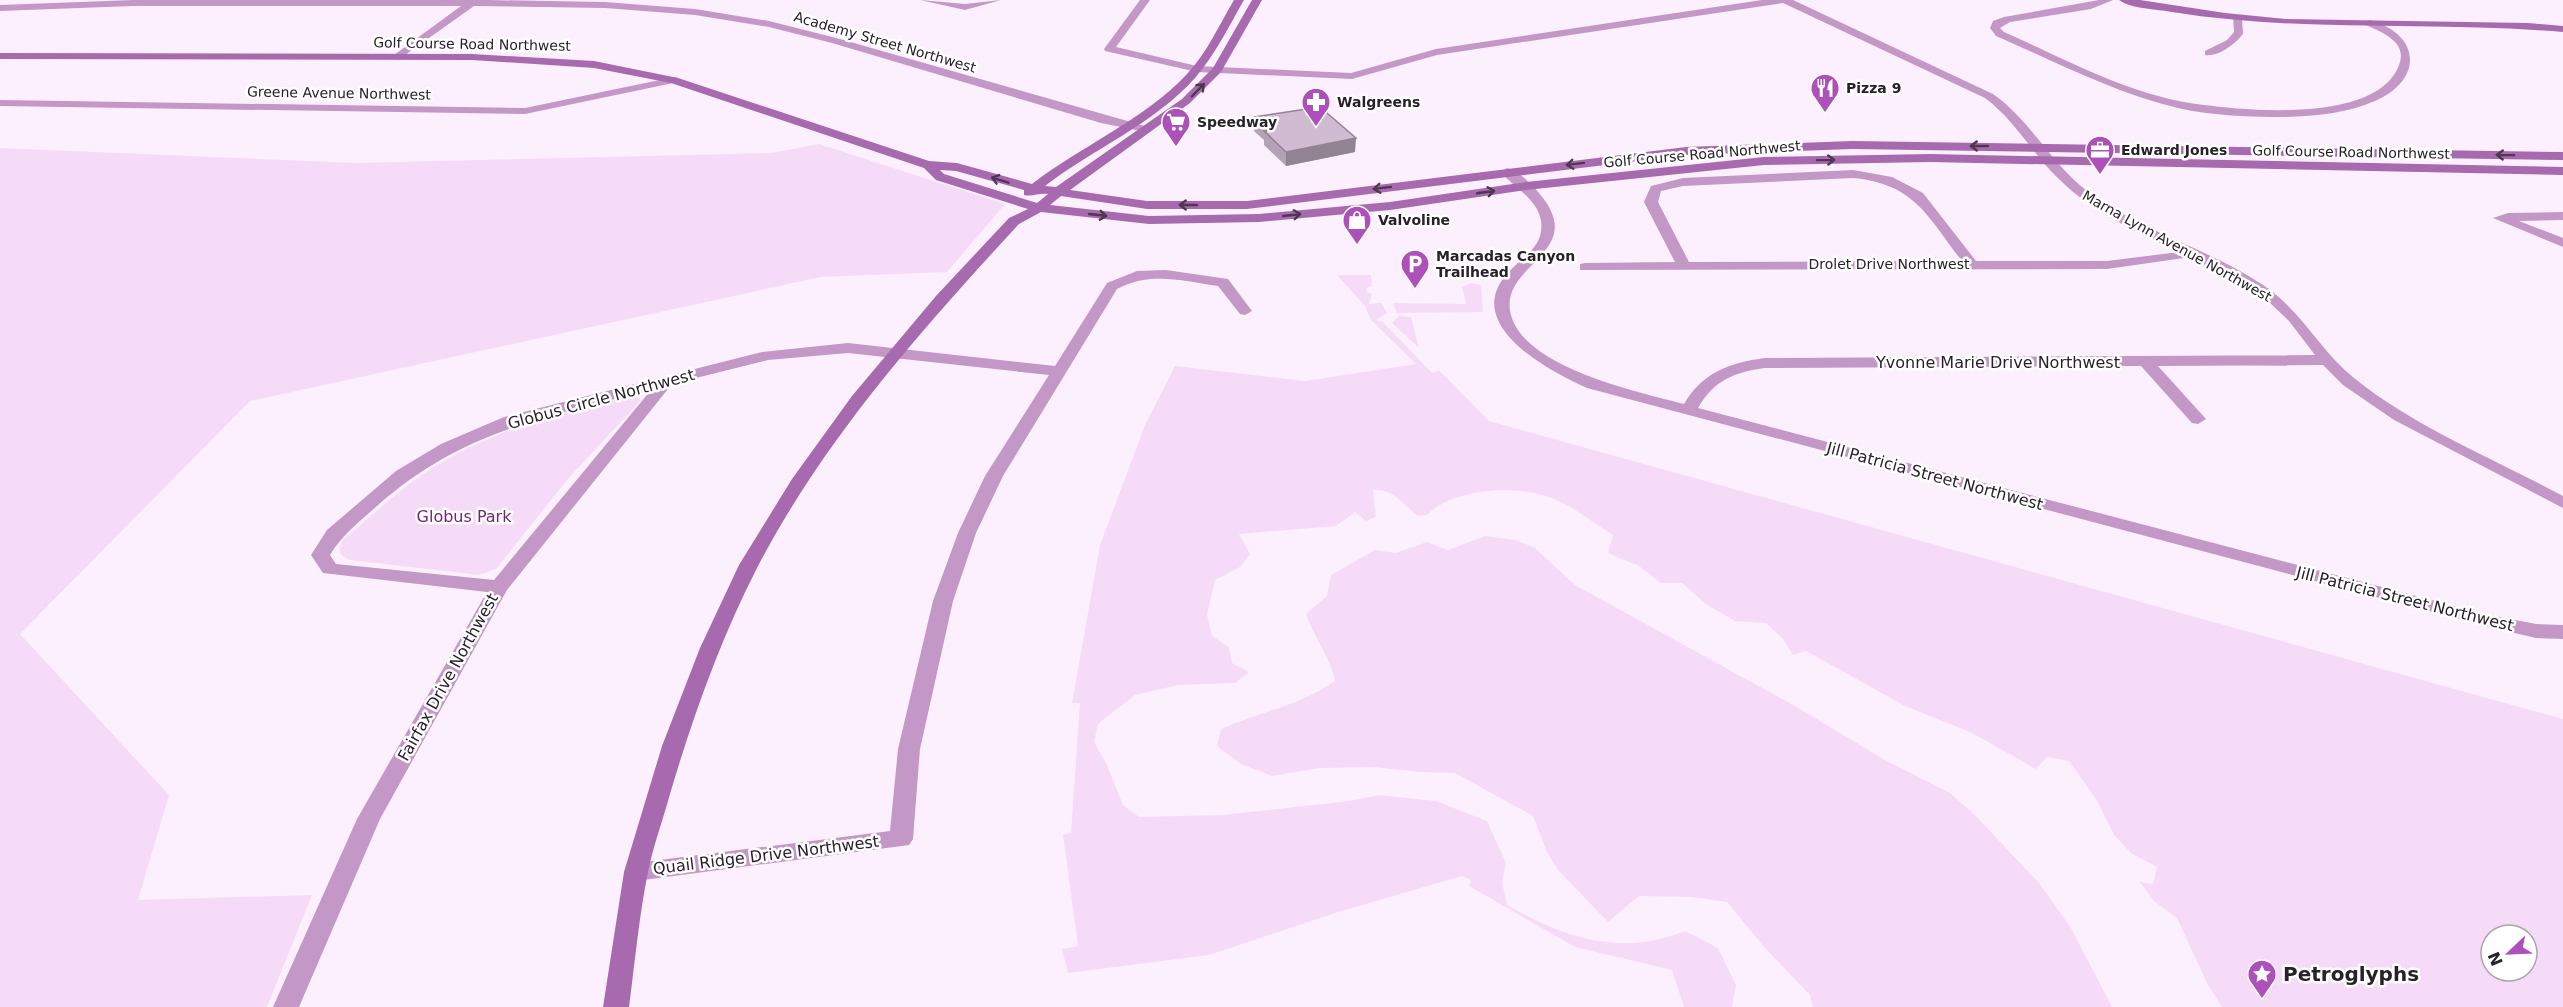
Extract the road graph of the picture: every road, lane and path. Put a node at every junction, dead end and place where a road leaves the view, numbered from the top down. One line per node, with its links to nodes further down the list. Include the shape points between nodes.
1 (925, 0): 2 (street, via 953,7 978,6)
2 (996, 0)
3 (1145, 0): 19 (street, via 1109,49)
4 (1239, 0): 13 (main road)
5 (1257, 0): 11 (main road)
6 (1784, 0): 20 (street, via 1436,52 1352,76); 25 (street, Marna Lynn Avenue Northwest, via 1989,96)
7 (2108, 0): 14 (street, via 2008,20 1997,23 1995,28 2001,34 2152,97 2204,109 2325,112 2374,97 2402,73 2404,47 2397,37)
8 (2124, 0): 12 (main road)
9 (473, 2): 10 (street, Academy Street Northwest, via 133,3); 18 (street); 23 (street, Academy Street Northwest, via 636,6 769,24)
10 (0, 8)
11 (1250, 12): 13 (main road); 20 (main road)
12 (2237, 18): 14 (main road); 16 (street, via 2239,32 2231,42)
13 (1227, 20): 19 (main road)
14 (2370, 23): 15 (main road, via 2439,21)
15 (2563, 29)
16 (2209, 53)
17 (0, 56): 18 (main road, Golf Course Road Northwest)
18 (398, 57): 21 (main road, Golf Course Road Northwest, via 586,62)
19 (1197, 69): 20 (street); 23 (main road)
20 (1217, 70): 24 (main road, one-way to 20, via 1186,101)
21 (674, 81): 22 (street, Greene Avenue Northwest, via 525,111); 28 (main road, Golf Course Road Northwest)
22 (0, 103)
23 (1129, 125): 24 (street, Academy Street Northwest); 32 (main road)
24 (1146, 128): 33 (main road)
25 (2038, 146): 26 (main road, Golf Course Road Northwest, one-way to 25); 27 (street, Marna Lynn Avenue Northwest); 30 (main road, Golf Course Road Northwest, one-way to 30, via 1852,145 1686,150)
26 (2563, 156)
27 (2051, 162): 29 (main road, Golf Course Road Northwest); 31 (main road, Golf Course Road Northwest, one-way to 27, via 1764,161 1930,158); 39 (street, Marna Lynn Avenue Northwest, via 2068,182 2094,202)
28 (928, 165): 32 (main road, Golf Course Road Northwest, one-way to 28, via 957,167); 34 (main road, Golf Course Road Northwest, via 940,177)
29 (2563, 171)
30 (1507, 172): 31 (street, Jill Patricia Street Northwest); 33 (main road, Golf Course Road Northwest, one-way to 33, via 1247,205 1147,205)
31 (1526, 186): 35 (main road, Golf Course Road Northwest, one-way to 31, via 1149,220 1259,218 1390,206); 49 (street, Jill Patricia Street Northwest, via 1546,210 1549,224 1547,239 1538,254 1515,272 1502,294 1509,326 1529,349 1557,370 1593,385)
32 (1034, 188): 33 (main road, Golf Course Road Northwest); 34 (main road)
33 (1058, 192): 35 (main road)
34 (1017, 202): 35 (main road, Golf Course Road Northwest); 37 (main road)
35 (1040, 208): 37 (main road)
36 (2563, 216): 38 (street, via 2500,218)
37 (1014, 221): 44 (main road)
38 (2563, 243)
39 (2192, 253): 40 (street, Drolet Drive Northwest, via 2107,265); 45 (street, Marna Lynn Avenue Northwest, via 2274,298 2300,321)
40 (1971, 264): 41 (street, Drolet Drive Northwest); 41 (street, via 1918,196 1893,181 1853,174 1683,182 1656,189 1651,202)
41 (1683, 265): 42 (street, Drolet Drive Northwest)
42 (1585, 267)
43 (1245, 310): 47 (street, Quail Ridge Drive Northwest, via 1223,282 1145,274 1123,278 1112,286)
44 (895, 353): 47 (street); 48 (street, Globus Circle Northwest, via 848,348 768,355); 54 (main road, via 801,479 749,565 710,648 673,746)
45 (2327, 360): 46 (street, Yvonne Marie Drive Northwest); 51 (street, Marna Lynn Avenue Northwest, via 2348,381 2390,411)
46 (2145, 361): 49 (street, Yvonne Marie Drive Northwest, via 1765,363 1743,366 1710,379); 50 (street)
47 (1058, 371): 54 (street, Quail Ridge Drive Northwest, via 994,476 944,601 909,749 901,838)
48 (666, 382): 52 (street, Fairfax Drive Northwest); 52 (street, Globus Circle Northwest, via 510,422 447,448 402,475 334,534 320,555 330,569)
49 (1689, 411): 53 (street, Jill Patricia Street Northwest, via 2489,621)
50 (2198, 419)
51 (2563, 502)
52 (499, 587): 55 (street, Fairfax Drive Northwest, via 369,819)
53 (2563, 632)
54 (636, 872): 56 (main road)
55 (286, 1007)
56 (616, 1007)

